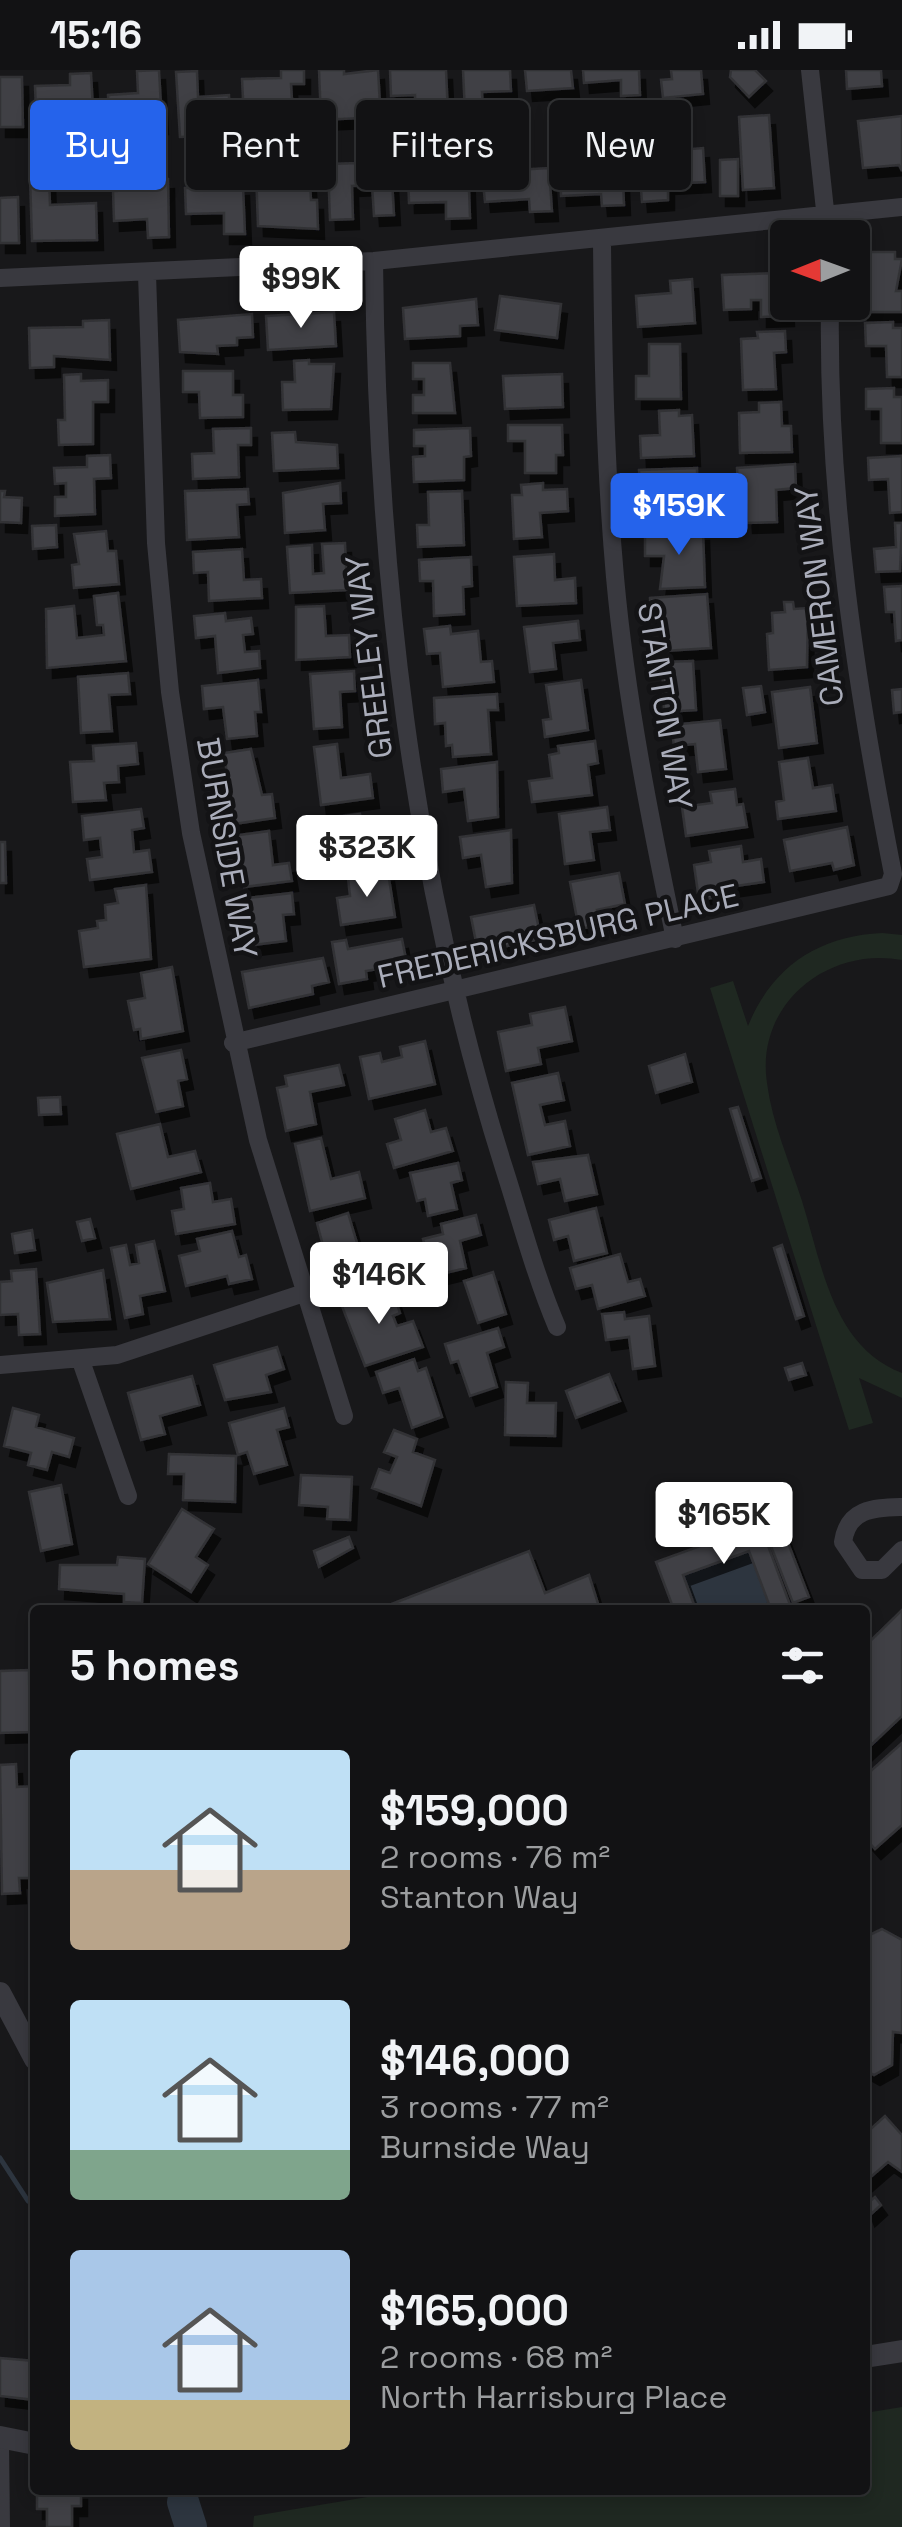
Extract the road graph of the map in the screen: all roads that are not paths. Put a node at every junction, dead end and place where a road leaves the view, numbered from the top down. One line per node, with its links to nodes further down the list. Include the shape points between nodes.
1 (810, 70): 3 (street)
2 (902, 207): 3 (street)
3 (826, 218): 4 (street)
4 (602, 241): 5 (street); 10 (street, STANTON WAY, via 615,578 634,729)
5 (374, 261): 6 (street); 11 (street, GREELEY WAY, via 381,496 396,662)
6 (147, 274): 7 (street); 12 (street, BURNSIDE WAY, via 156,543 170,692)
7 (0, 278)
8 (831, 320): 9 (street, CAMERON WAY, via 848,615)
9 (892, 880): 10 (street, FREDERICKSBURG PLACE, via 882,889)
10 (675, 939): 11 (street, FREDERICKSBURG PLACE)
11 (455, 991): 12 (street, FREDERICKSBURG PLACE); 14 (street, GREELEY WAY, via 484,1104)
12 (233, 1043): 13 (street, BURNSIDE WAY)
13 (304, 1293): 15 (street); 17 (street, BURNSIDE WAY)
14 (557, 1326)
15 (81, 1361): 16 (street); 18 (street)
16 (0, 1364)
17 (344, 1416)
18 (128, 1496)
19 (902, 1506): 20 (street, via 857,1514 843,1542 862,1570 892,1564)
20 (902, 1550)
21 (0, 1994): 22 (street)
22 (30, 2050)
23 (902, 2350): 24 (street)
24 (870, 2357)
25 (0, 2439): 26 (street); 27 (street)
26 (30, 2443)
27 (1, 2527)

